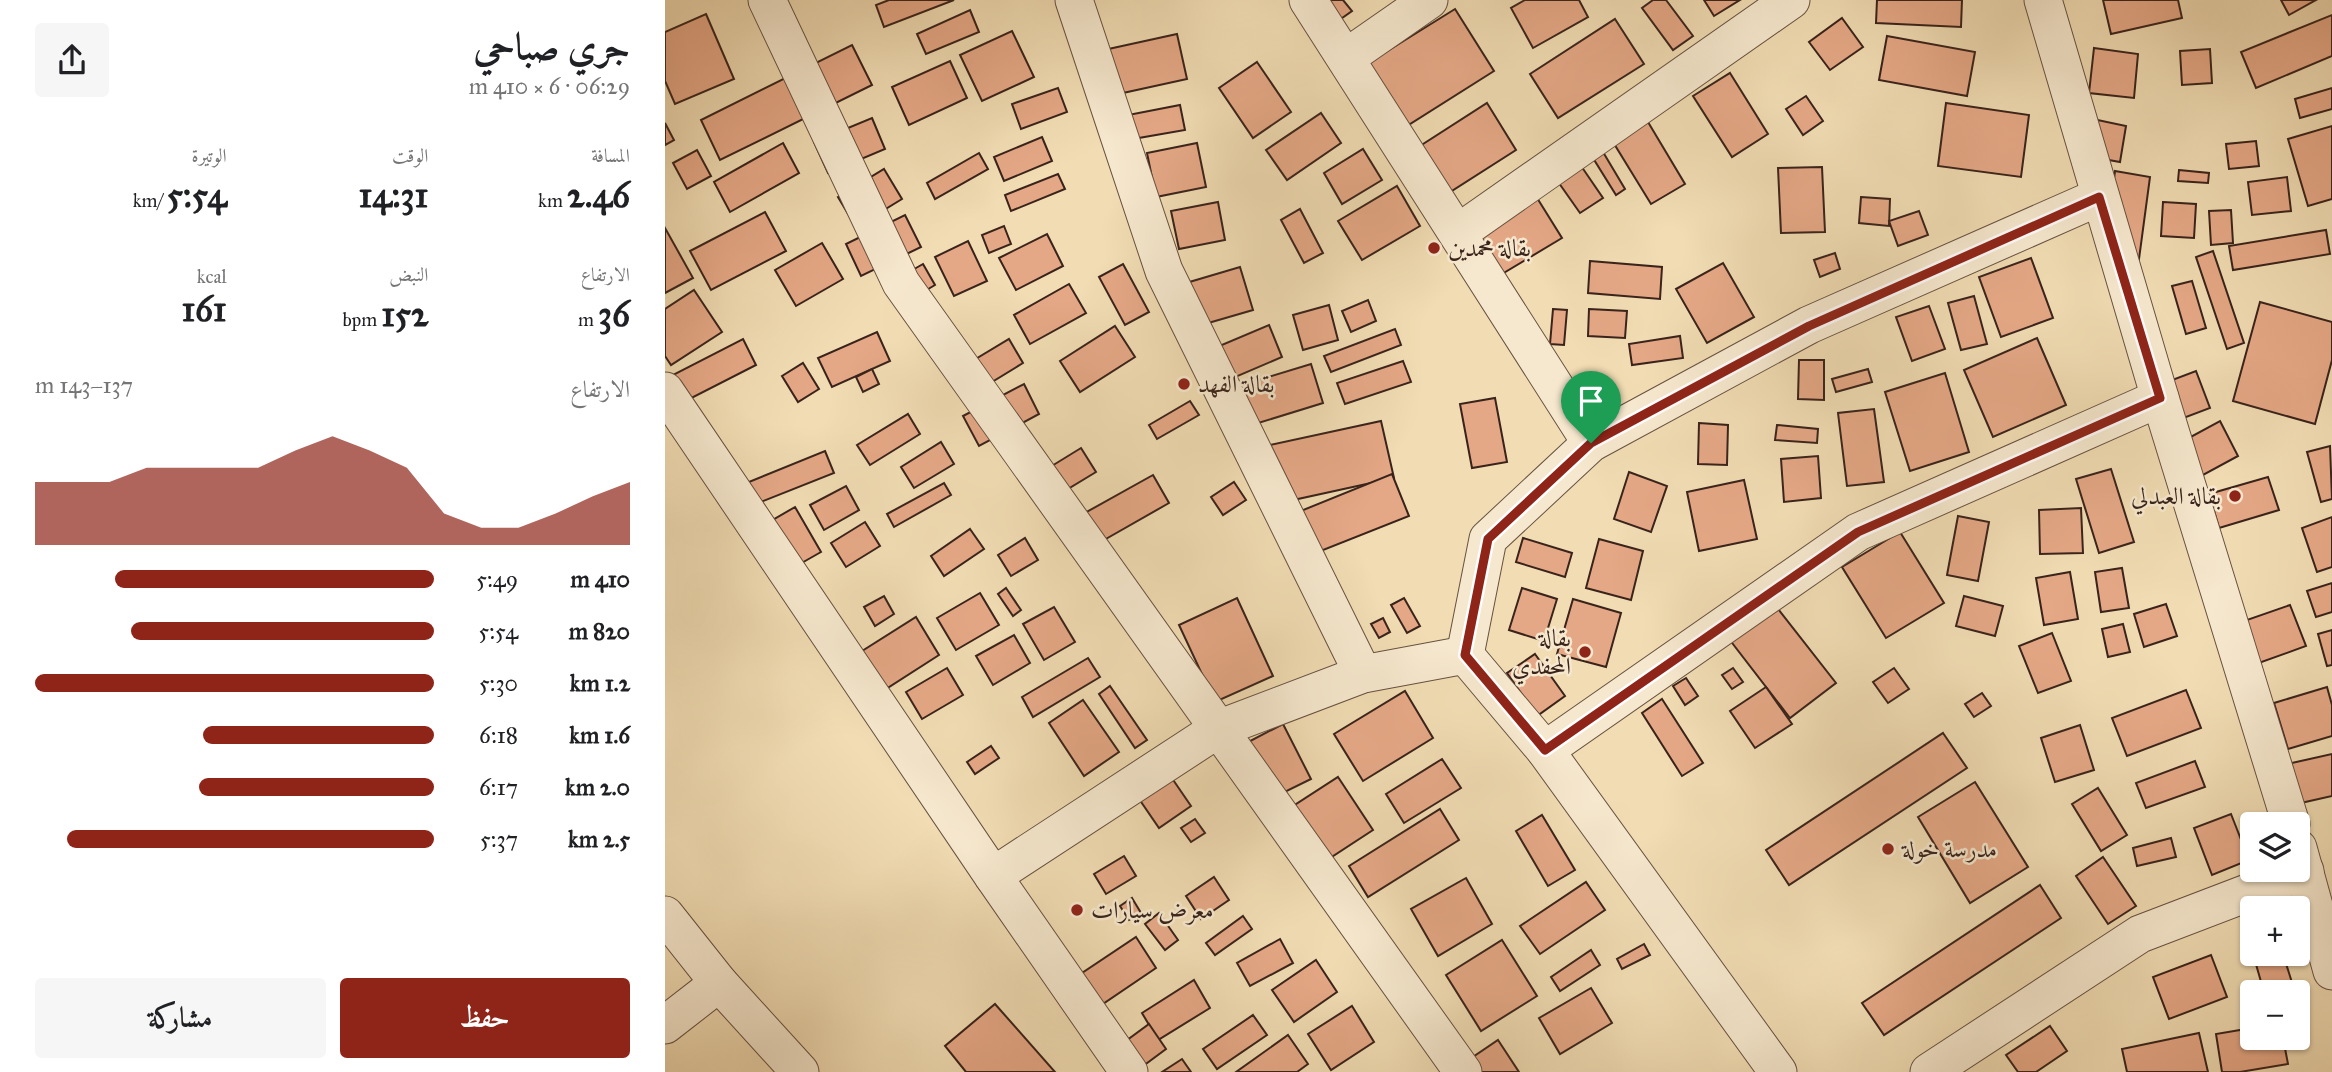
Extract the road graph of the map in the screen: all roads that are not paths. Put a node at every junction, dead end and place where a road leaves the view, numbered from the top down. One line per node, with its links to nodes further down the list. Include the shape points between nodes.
1 (767, 0): 15 (street, via 901,283)
2 (1074, 0): 14 (street, via 1164,271)
3 (1308, 0): 7 (street)
4 (1429, 0): 7 (street)
5 (1791, 0): 9 (street)
6 (2043, 0): 8 (street)
7 (1347, 57): 9 (street)
8 (2099, 197): 11 (street); 12 (street, via 1809,326)
9 (1458, 233): 12 (street)
10 (665, 391): 18 (street)
11 (2160, 398): 16 (street, via 1858,532); 17 (street)
12 (1591, 443): 13 (street, via 1488,539)
13 (1465, 655): 14 (street); 16 (street)
14 (1363, 674): 15 (street)
15 (1218, 729): 18 (street); 27 (street)
16 (1545, 750): 28 (street)
17 (2287, 812)
18 (993, 876): 26 (street)
19 (2252, 882): 29 (street, via 2140,934)
20 (2307, 882): 22 (street)
21 (665, 915): 23 (street)
22 (2332, 971)
23 (719, 983): 24 (street); 25 (street)
24 (665, 1025)
25 (800, 1072)
26 (1129, 1072)
27 (1463, 1072)
28 (1778, 1072)
29 (1929, 1072)

